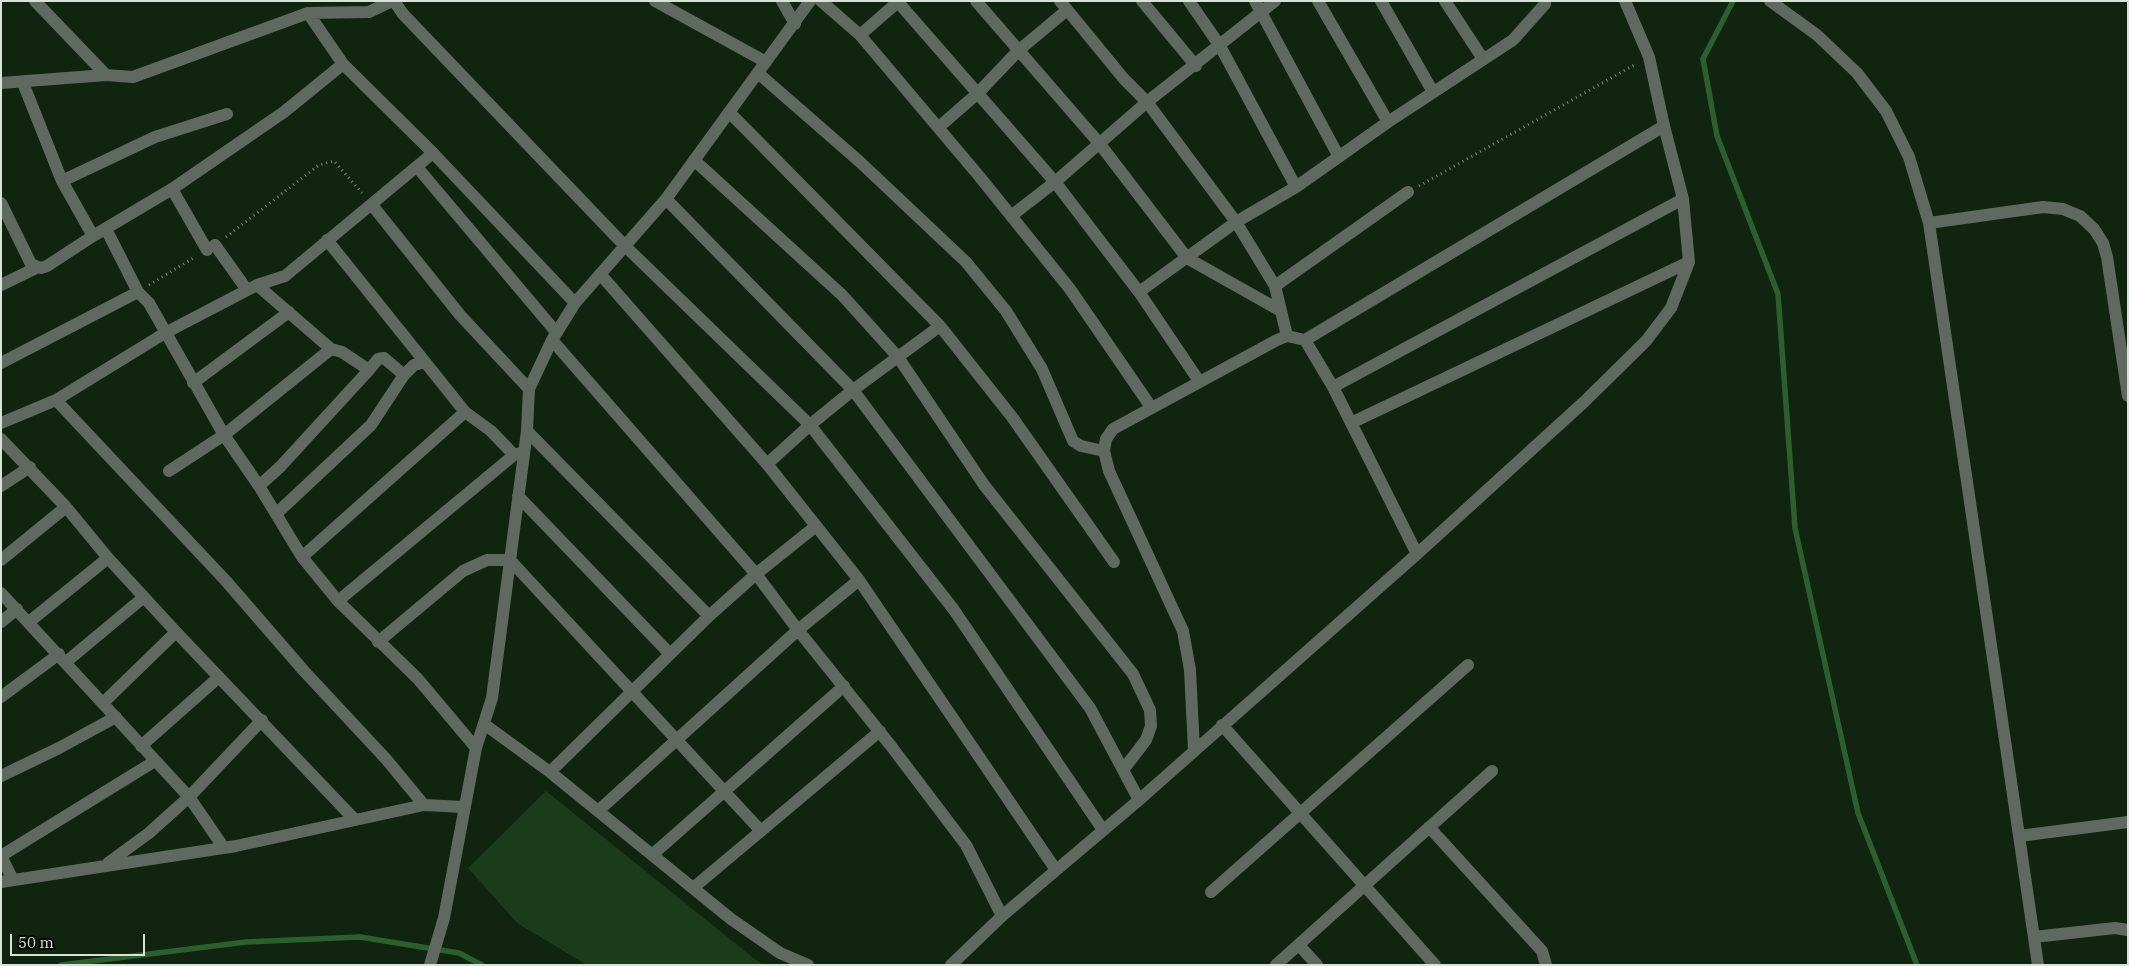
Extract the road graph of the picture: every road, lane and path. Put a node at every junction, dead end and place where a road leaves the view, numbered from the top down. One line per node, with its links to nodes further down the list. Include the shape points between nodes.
1 (35, 1): 32 (street)
2 (358, 1): 21 (street)
3 (393, 1): 21 (street); 63 (street)
4 (655, 1): 31 (street)
5 (782, 1): 23 (street)
6 (810, 1): 23 (street)
7 (821, 1): 24 (street)
8 (976, 1): 26 (street)
9 (1142, 1): 30 (street)
10 (1189, 1): 25 (street)
11 (1276, 1): 20 (street)
12 (1318, 1): 40 (street)
13 (1381, 1): 35 (street)
14 (1445, 1): 28 (street)
15 (1545, 1): 28 (street, via 1513,40)
16 (1625, 1): 27 (street)
17 (898, 2): 24 (street); 36 (street)
18 (1774, 3): 59 (street, via 1817,34 1850,66 1886,111 1909,157)
19 (1064, 6): 26 (street); 37 (street)
20 (1259, 6): 25 (street); 45 (street)
21 (369, 12): 22 (street)
22 (308, 13): 29 (street); 32 (street, via 133,77)
23 (794, 24): 31 (street)
24 (860, 36): 42 (street)
25 (1220, 46): 30 (street); 50 (street)
26 (1018, 51): 36 (street); 43 (street)
27 (1649, 57): 41 (street); 52 (path)
28 (1483, 60): 35 (street)
29 (344, 64): 44 (street); 51 (street, via 284,112)
30 (1196, 66): 37 (street)
31 (762, 68): 38 (street); 103 (street, via 966,262 1006,311 1042,369 1073,440 1082,446)
32 (106, 76): 34 (street)
33 (1, 83): 34 (street)
34 (23, 83): 48 (street)
35 (1433, 92): 40 (street)
36 (978, 93): 42 (street); 49 (street)
37 (1147, 102): 43 (street); 58 (street)
38 (729, 112): 46 (street); 77 (street)
39 (227, 114): 48 (street, via 155,137)
40 (1388, 122): 45 (street)
41 (1664, 126): 54 (street); 81 (street)
42 (939, 127): 57 (street)
43 (1099, 143): 49 (street); 65 (street)
44 (433, 153): 47 (street); 74 (street)
45 (1339, 158): 50 (street)
46 (694, 160): 53 (street); 83 (street, via 842,295)
47 (417, 167): 56 (street); 79 (street)
48 (62, 182): 61 (street)
49 (1055, 182): 57 (street); 73 (street)
50 (1296, 187): 58 (street)
51 (172, 189): 60 (street); 64 (street)
52 (1408, 192): 70 (street)
53 (666, 199): 63 (street); 92 (street)
54 (1683, 199): 66 (street); 90 (street)
55 (1, 204): 67 (street, via 25,254)
56 (372, 205): 62 (street); 64 (path, via 334,161 319,165); 91 (street, via 460,315)
57 (1011, 216): 95 (street, via 1070,289)
58 (1236, 222): 65 (street); 70 (street)
59 (1929, 223): 93 (street, via 2043,207 2080,216 2094,229 2107,256); 166 (street)
60 (106, 228): 61 (street); 72 (street)
61 (93, 236): 67 (street, via 47,266)
62 (328, 240): 71 (street, via 285,276); 84 (street)
63 (625, 246): 68 (street); 99 (street)
64 (211, 248): 71 (street); 72 (path)
65 (1187, 258): 73 (street); 75 (street)
66 (1690, 262): 98 (street); 114 (street, via 1671,308 1646,341)
67 (36, 268): 69 (street)
68 (600, 274): 74 (street); 105 (street)
69 (1, 285)
70 (1275, 286): 75 (street)
71 (252, 287): 76 (street); 78 (street)
72 (138, 292): 78 (street, via 149,303); 85 (street)
73 (1139, 292): 88 (street)
74 (575, 303): 79 (street)
75 (1281, 311): 80 (street)
76 (289, 312): 82 (street); 89 (street)
77 (940, 326): 83 (street); 119 (street, via 1012,417)
78 (166, 333): 89 (street); 94 (street)
79 (554, 336): 91 (street); 120 (street)
80 (1287, 336): 81 (street); 88 (street)
81 (1305, 340): 90 (street)
82 (331, 349): 86 (street, via 342,352); 101 (street)
83 (898, 357): 92 (street); 150 (street, via 984,485 1133,674 1150,710 1151,726 1146,740)
84 (425, 362): 87 (street, via 414,365); 96 (street)
85 (1, 363)
86 (369, 370): 87 (street, via 378,359 384,358); 109 (street)
87 (404, 375): 112 (street, via 371,425)
88 (1199, 381): 95 (street)
89 (193, 383): 101 (street)
90 (1333, 387): 98 (street)
91 (529, 390): 100 (street)
92 (853, 390): 99 (street); 150 (street, via 1090,708)
93 (2128, 396)
94 (56, 400): 97 (street); 157 (street, via 226,581)
95 (1151, 407): 103 (street, via 1113,429 1106,439)
96 (465, 412): 104 (street); 115 (street)
97 (1, 422)
98 (1351, 423): 114 (street)
99 (810, 425): 105 (street); 164 (street, via 954,610)
100 (527, 431): 104 (street); 126 (street)
101 (224, 435): 107 (street); 109 (street)
102 (1, 439): 106 (street)
103 (1104, 451): 148 (street, via 1109,470 1182,631 1190,670)
104 (519, 454): 110 (street); 124 (street)
105 (768, 464): 113 (street)
106 (30, 467): 108 (street); 111 (street)
107 (169, 471)
108 (1, 486)
109 (260, 486): 112 (street)
110 (518, 496): 118 (street); 132 (street)
111 (66, 507): 116 (street); 117 (street)
112 (276, 514): 115 (street)
113 (816, 526): 120 (street); 121 (street)
114 (1417, 554): 143 (street)
115 (302, 557): 124 (street)
116 (108, 558): 123 (street); 128 (street)
117 (1, 560)
118 (510, 560): 131 (street, via 487,560 463,571); 137 (street); 142 (street, via 492,698)
119 (1114, 562)
120 (756, 574): 126 (street); 129 (street)
121 (859, 580): 129 (street); 171 (street)
122 (1, 594): 125 (street)
123 (144, 597): 130 (street); 133 (street)
124 (338, 601): 131 (street)
125 (17, 609): 127 (street); 128 (street)
126 (709, 616): 132 (street)
127 (1, 622)
128 (29, 622): 133 (street)
129 (798, 630): 136 (street); 145 (street)
130 (176, 632): 135 (street); 139 (street)
131 (378, 642): 147 (street, via 418,679)
132 (670, 654): 137 (street)
133 (62, 658): 138 (street); 139 (street)
134 (1468, 665): 160 (street)
135 (219, 677): 141 (street); 146 (street)
136 (844, 686): 144 (street); 154 (street)
137 (632, 692): 145 (street); 152 (street)
138 (1, 697)
139 (103, 703): 140 (street)
140 (116, 717): 146 (street); 153 (street)
141 (262, 720): 155 (street); 161 (street)
142 (484, 724): 147 (street); 152 (street)
143 (1222, 725): 148 (street); 160 (street)
144 (880, 731): 165 (street); 176 (street, via 966,844)
145 (677, 741): 154 (street); 159 (street)
146 (141, 746): 149 (street)
147 (476, 748): 158 (street)
148 (1194, 750): 156 (street)
149 (154, 761): 155 (street); 169 (street)
150 (1123, 770): 156 (street)
151 (1492, 771): 163 (street)
152 (550, 772): 159 (street)
153 (1, 776)
154 (724, 791): 165 (street); 168 (street)
155 (189, 797): 167 (street); 170 (street, via 149,833)
156 (1139, 800): 164 (street)
157 (424, 805): 158 (street); 161 (street)
158 (464, 807): 180 (street, via 444,918)
159 (598, 811): 168 (street)
160 (1300, 812): 173 (street); 175 (street)
161 (355, 820): 167 (street)
162 (2128, 822): 166 (street)
163 (1429, 827): 173 (street); 186 (street, via 1542,951)
164 (1103, 830): 171 (street)
165 (761, 831): 174 (street)
166 (2019, 836): 178 (street)
167 (224, 848): 170 (street)
168 (652, 855): 174 (street)
169 (1, 856): 172 (street)
170 (106, 864): 172 (street)
171 (1056, 870): 176 (street)
172 (7, 881)
173 (1364, 885): 179 (street); 185 (street)
174 (693, 888): 181 (street, via 780,953)
175 (1212, 892)
176 (1002, 916): 182 (street)
177 (2128, 930): 178 (street, via 2115,928)
178 (2034, 937): 187 (street)
179 (1299, 944): 183 (street); 184 (street)
180 (430, 965)
181 (808, 965)
182 (950, 965)
183 (1276, 965)
184 (1317, 965)
185 (1435, 965)
186 (1546, 965)
187 (2038, 965)

